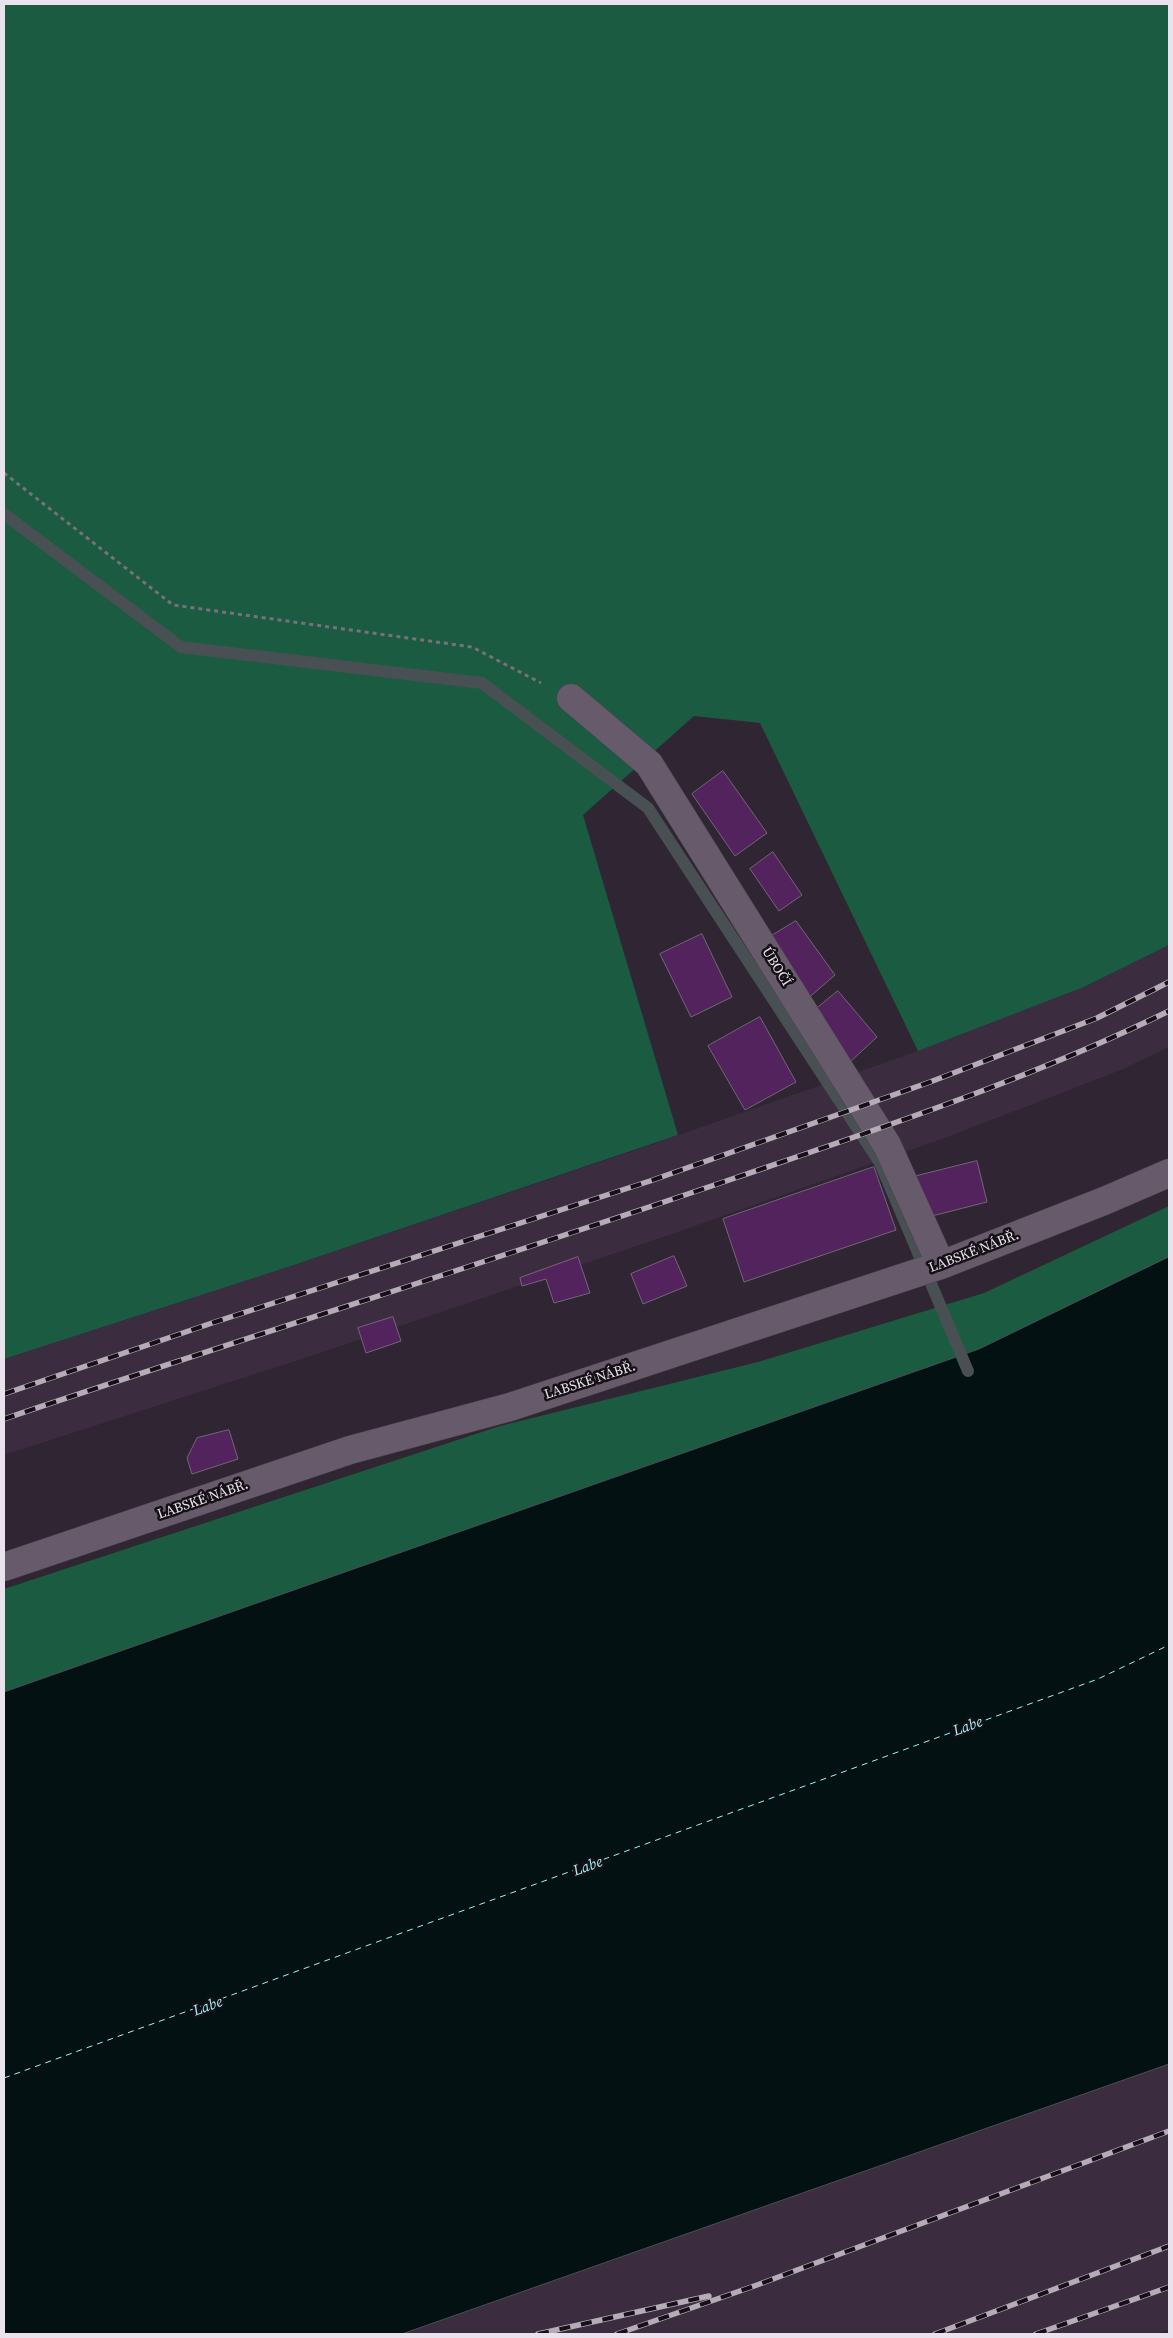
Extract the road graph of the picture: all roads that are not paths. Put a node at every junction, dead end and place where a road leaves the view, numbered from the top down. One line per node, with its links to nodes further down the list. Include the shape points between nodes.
1 (571, 698): 3 (street, ÚBOČÍ, via 649,764 886,1145)
2 (1169, 1173): 3 (street, LABSKÉ NÁBŘ.)
3 (941, 1266): 4 (street, LABSKÉ NÁBŘ., via 510,1407 350,1450)
4 (4, 1567)

